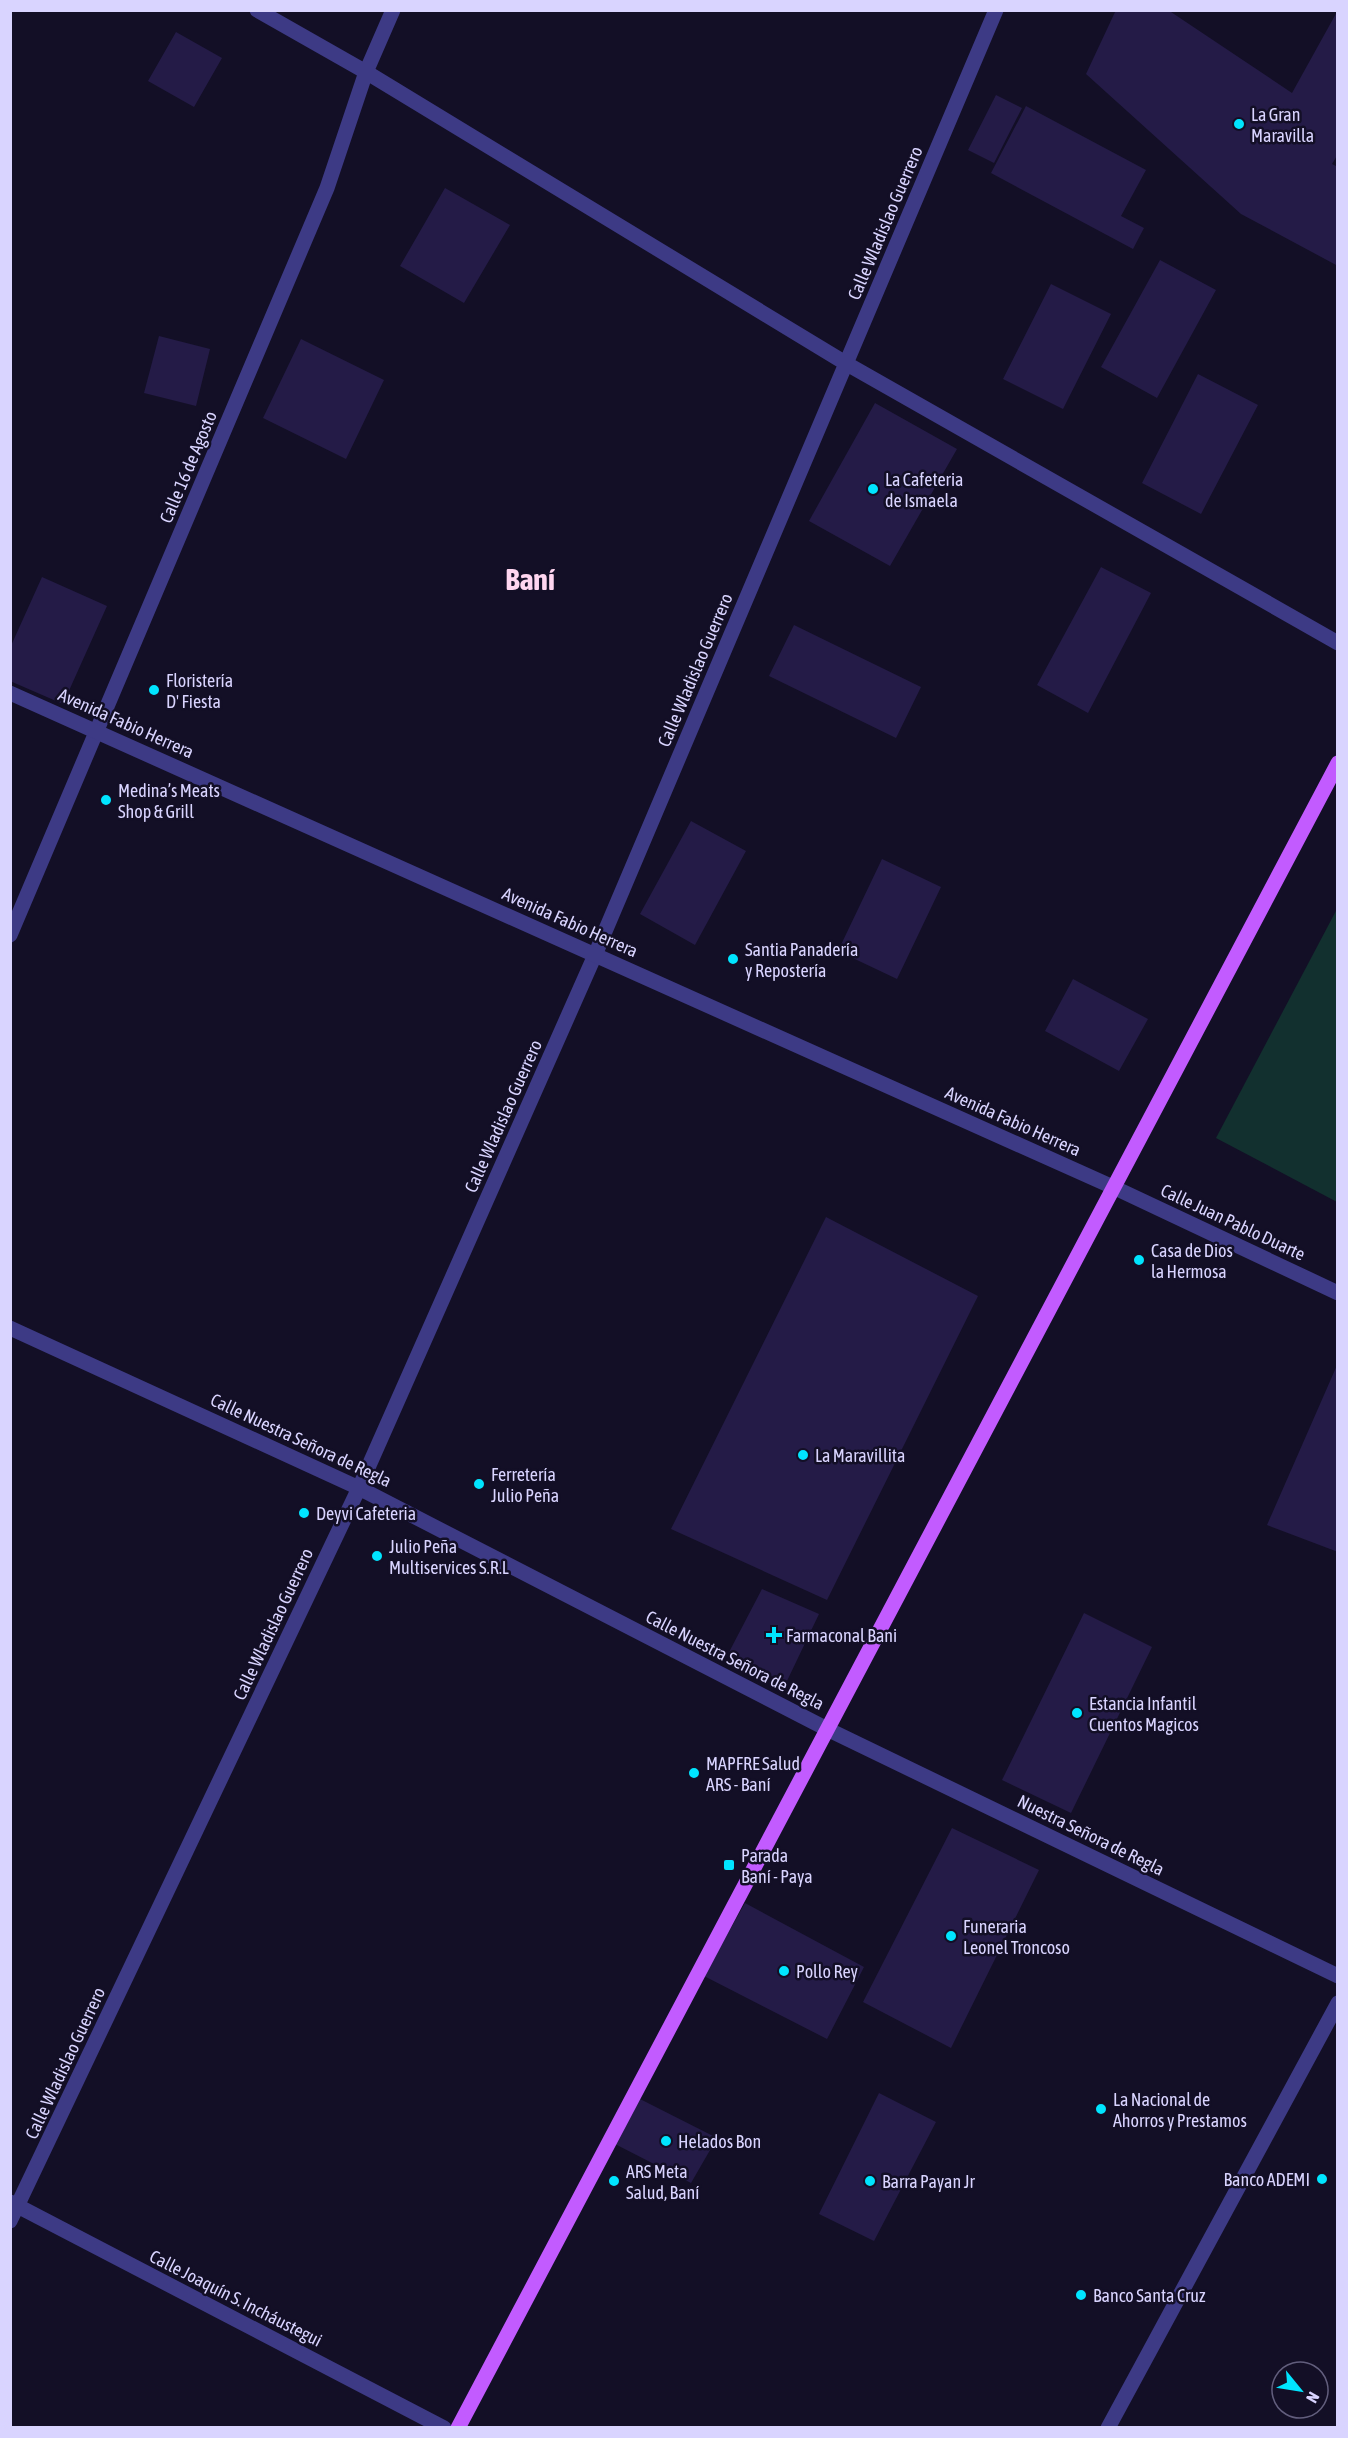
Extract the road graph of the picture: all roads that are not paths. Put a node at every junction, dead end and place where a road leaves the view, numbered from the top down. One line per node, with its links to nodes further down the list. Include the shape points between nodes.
1 (257, 10): 4 (street)
2 (393, 10): 4 (street, Calle 16 de Agosto)
3 (996, 10): 5 (street, Calle Wladislao Guerrero)
4 (366, 72): 5 (street); 8 (street, Calle 16 de Agosto, via 327,188)
5 (847, 364): 6 (street); 11 (street, Calle Wladislao Guerrero)
6 (1338, 643)
7 (10, 693): 8 (street, Avenida Fabio Herrera)
8 (97, 731): 10 (street, Calle 16 de Agosto); 11 (street, Avenida Fabio Herrera)
9 (1338, 764): 12 (main road)
10 (10, 935)
11 (595, 955): 12 (street, Avenida Fabio Herrera); 15 (street, Calle Wladislao Guerrero)
12 (1113, 1186): 13 (street, Calle Juan Pablo Duarte); 16 (main road)
13 (1338, 1293)
14 (10, 1328): 15 (street, Calle Nuestra Señora de Regla)
15 (359, 1488): 16 (street, Calle Nuestra Señora de Regla); 19 (street, Calle Wladislao Guerrero)
16 (826, 1729): 17 (street, Nuestra Señora de Regla); 22 (main road)
17 (1338, 1976)
18 (1338, 2003): 23 (street)
19 (14, 2204): 20 (street, Calle Wladislao Guerrero); 21 (street, Calle Joaquín S. Incháustegui)
20 (10, 2221)
21 (444, 2427)
22 (458, 2427)
23 (1108, 2427)

